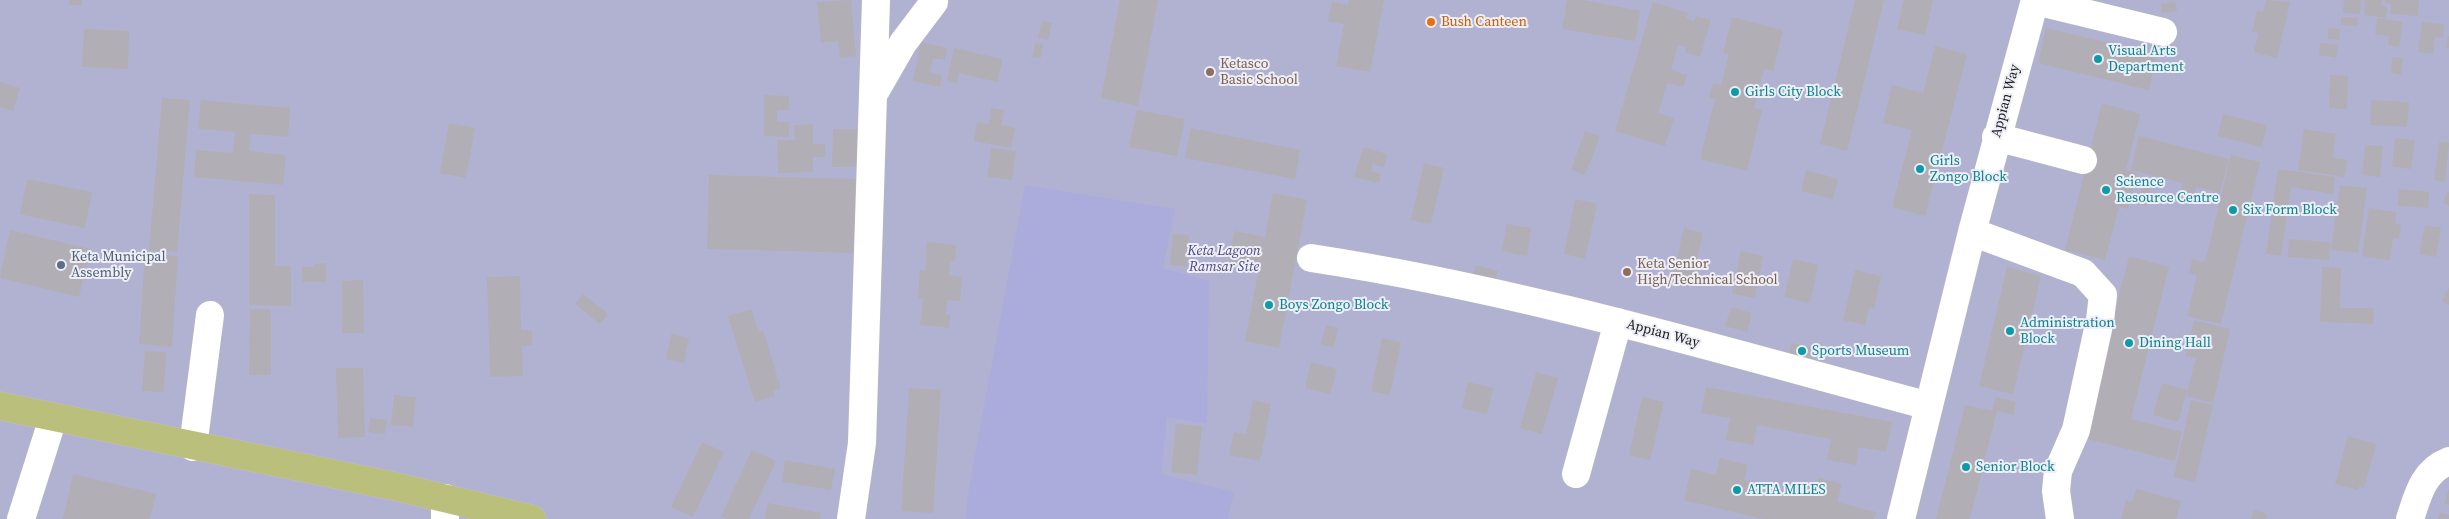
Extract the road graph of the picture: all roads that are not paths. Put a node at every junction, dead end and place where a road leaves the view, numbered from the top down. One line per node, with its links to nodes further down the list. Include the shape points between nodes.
1 (876, 0): 5 (street)
2 (2035, 0): 4 (street); 6 (street, Appian Way)
3 (934, 2): 5 (street, via 903,43)
4 (2163, 32)
5 (874, 94): 21 (street, via 862,443)
6 (1996, 137): 7 (street); 8 (street, Appian Way)
7 (2083, 160)
8 (1972, 232): 13 (street, Appian Way); 23 (street, via 2083,273 2103,295 2076,430 2058,471 2056,491)
9 (1311, 258): 11 (street, Appian Way, via 1394,271)
10 (210, 315): 15 (street)
11 (1618, 322): 13 (street, Appian Way); 17 (street)
12 (0, 406): 14 (main road)
13 (1929, 406): 22 (street, Appian Way)
14 (53, 418): 15 (main road); 19 (street)
15 (193, 447): 18 (main road)
16 (2449, 461): 24 (street, via 2436,466 2423,482)
17 (1576, 474)
18 (445, 509): 20 (main road)
19 (21, 519)
20 (532, 519)
21 (851, 519)
22 (1901, 519)
23 (2060, 519)
24 (2410, 519)

